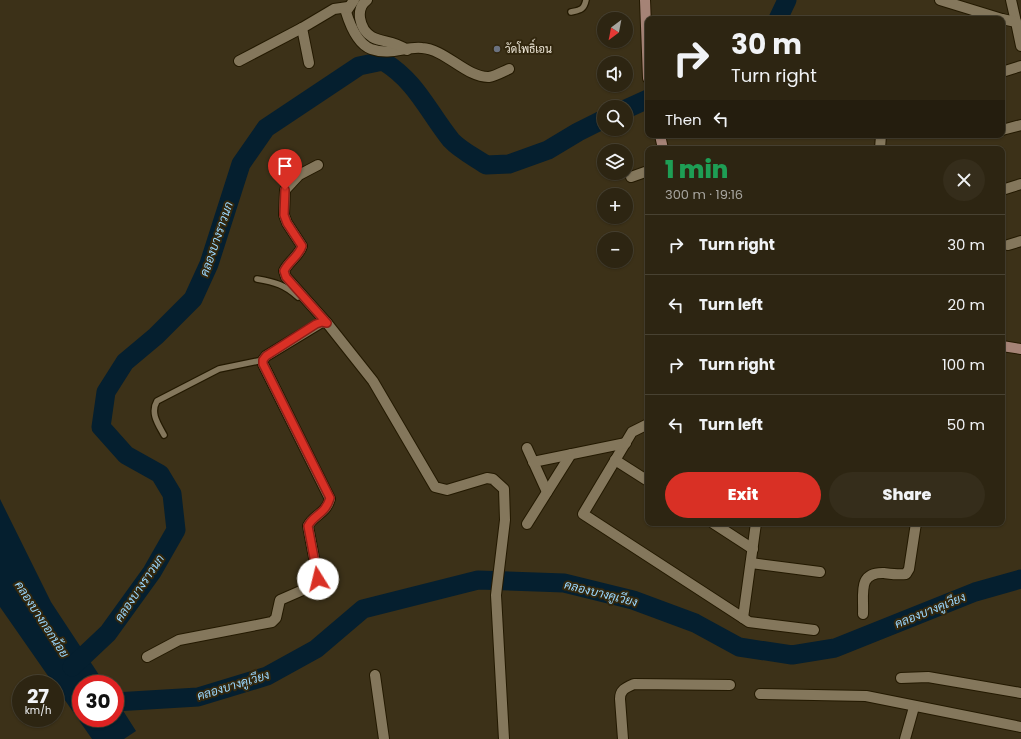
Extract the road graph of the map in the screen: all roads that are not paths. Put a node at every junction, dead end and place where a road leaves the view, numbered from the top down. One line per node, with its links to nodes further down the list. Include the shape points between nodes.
1 (367, 0): 14 (street, via 362,3 359,15 364,29 372,37 398,44)
2 (586, 0): 7 (lane, via 581,10)
3 (645, 0): 8 (street)
4 (940, 0): 9 (street)
5 (1011, 0): 11 (street)
6 (351, 3): 12 (street, via 334,9); 14 (street, via 346,12 361,43 371,49 394,52)
7 (571, 12)
8 (646, 16)
9 (992, 16)
10 (1005, 20): 11 (street)
11 (1016, 22): 13 (street)
12 (302, 28): 15 (street); 16 (street)
13 (1021, 46)
14 (407, 50): 18 (street, via 422,48 436,52 483,77)
15 (239, 61)
16 (309, 63)
17 (1021, 66): 19 (street)
18 (509, 69)
19 (1005, 71)
20 (1021, 125): 21 (street)
21 (1005, 129)
22 (318, 165): 30 (street, via 299,176 285,190 284,215 302,246 301,251 288,263 284,271 286,277)
23 (645, 172): 24 (street)
24 (633, 176)
25 (1021, 184): 26 (street)
26 (1005, 189)
27 (1021, 241): 28 (street)
28 (1008, 245)
29 (257, 279): 30 (lane, via 279,283)
30 (310, 304): 31 (street)
31 (327, 323): 34 (street, via 316,324); 63 (street, via 373,381 435,487 447,490 487,478 493,479 504,489 505,520 496,596)
32 (1005, 346): 33 (street)
33 (1021, 349)
34 (263, 360): 36 (lane, via 219,370 156,401 153,407 154,414); 54 (street, via 330,498 324,512 310,521 308,526 318,579 312,586 280,600 276,618 272,622 179,640)
35 (645, 426): 37 (street, via 632,432)
36 (164, 435)
37 (626, 443): 39 (street); 40 (street)
38 (527, 448): 41 (street)
39 (571, 454): 41 (street); 43 (street)
40 (615, 460): 42 (street); 52 (street, via 583,514)
41 (533, 462): 43 (street)
42 (645, 479)
43 (547, 492): 44 (street)
44 (527, 524)
45 (718, 526): 48 (street)
46 (756, 526): 48 (street)
47 (916, 526): 51 (street, via 909,569 906,574 868,575 864,586)
48 (753, 548): 49 (street)
49 (751, 563): 50 (street); 52 (street)
50 (820, 572)
51 (863, 614)
52 (744, 618): 53 (street, via 749,622)
53 (814, 630)
54 (147, 657)
55 (375, 675): 62 (street)
56 (901, 678): 58 (street, via 928,677)
57 (730, 685): 64 (street, via 634,684 624,688 620,693)
58 (1021, 693)
59 (760, 694): 60 (street, via 866,696)
60 (914, 707): 61 (street); 65 (street)
61 (1021, 727)
62 (384, 739)
63 (504, 739)
64 (623, 739)
65 (905, 739)

